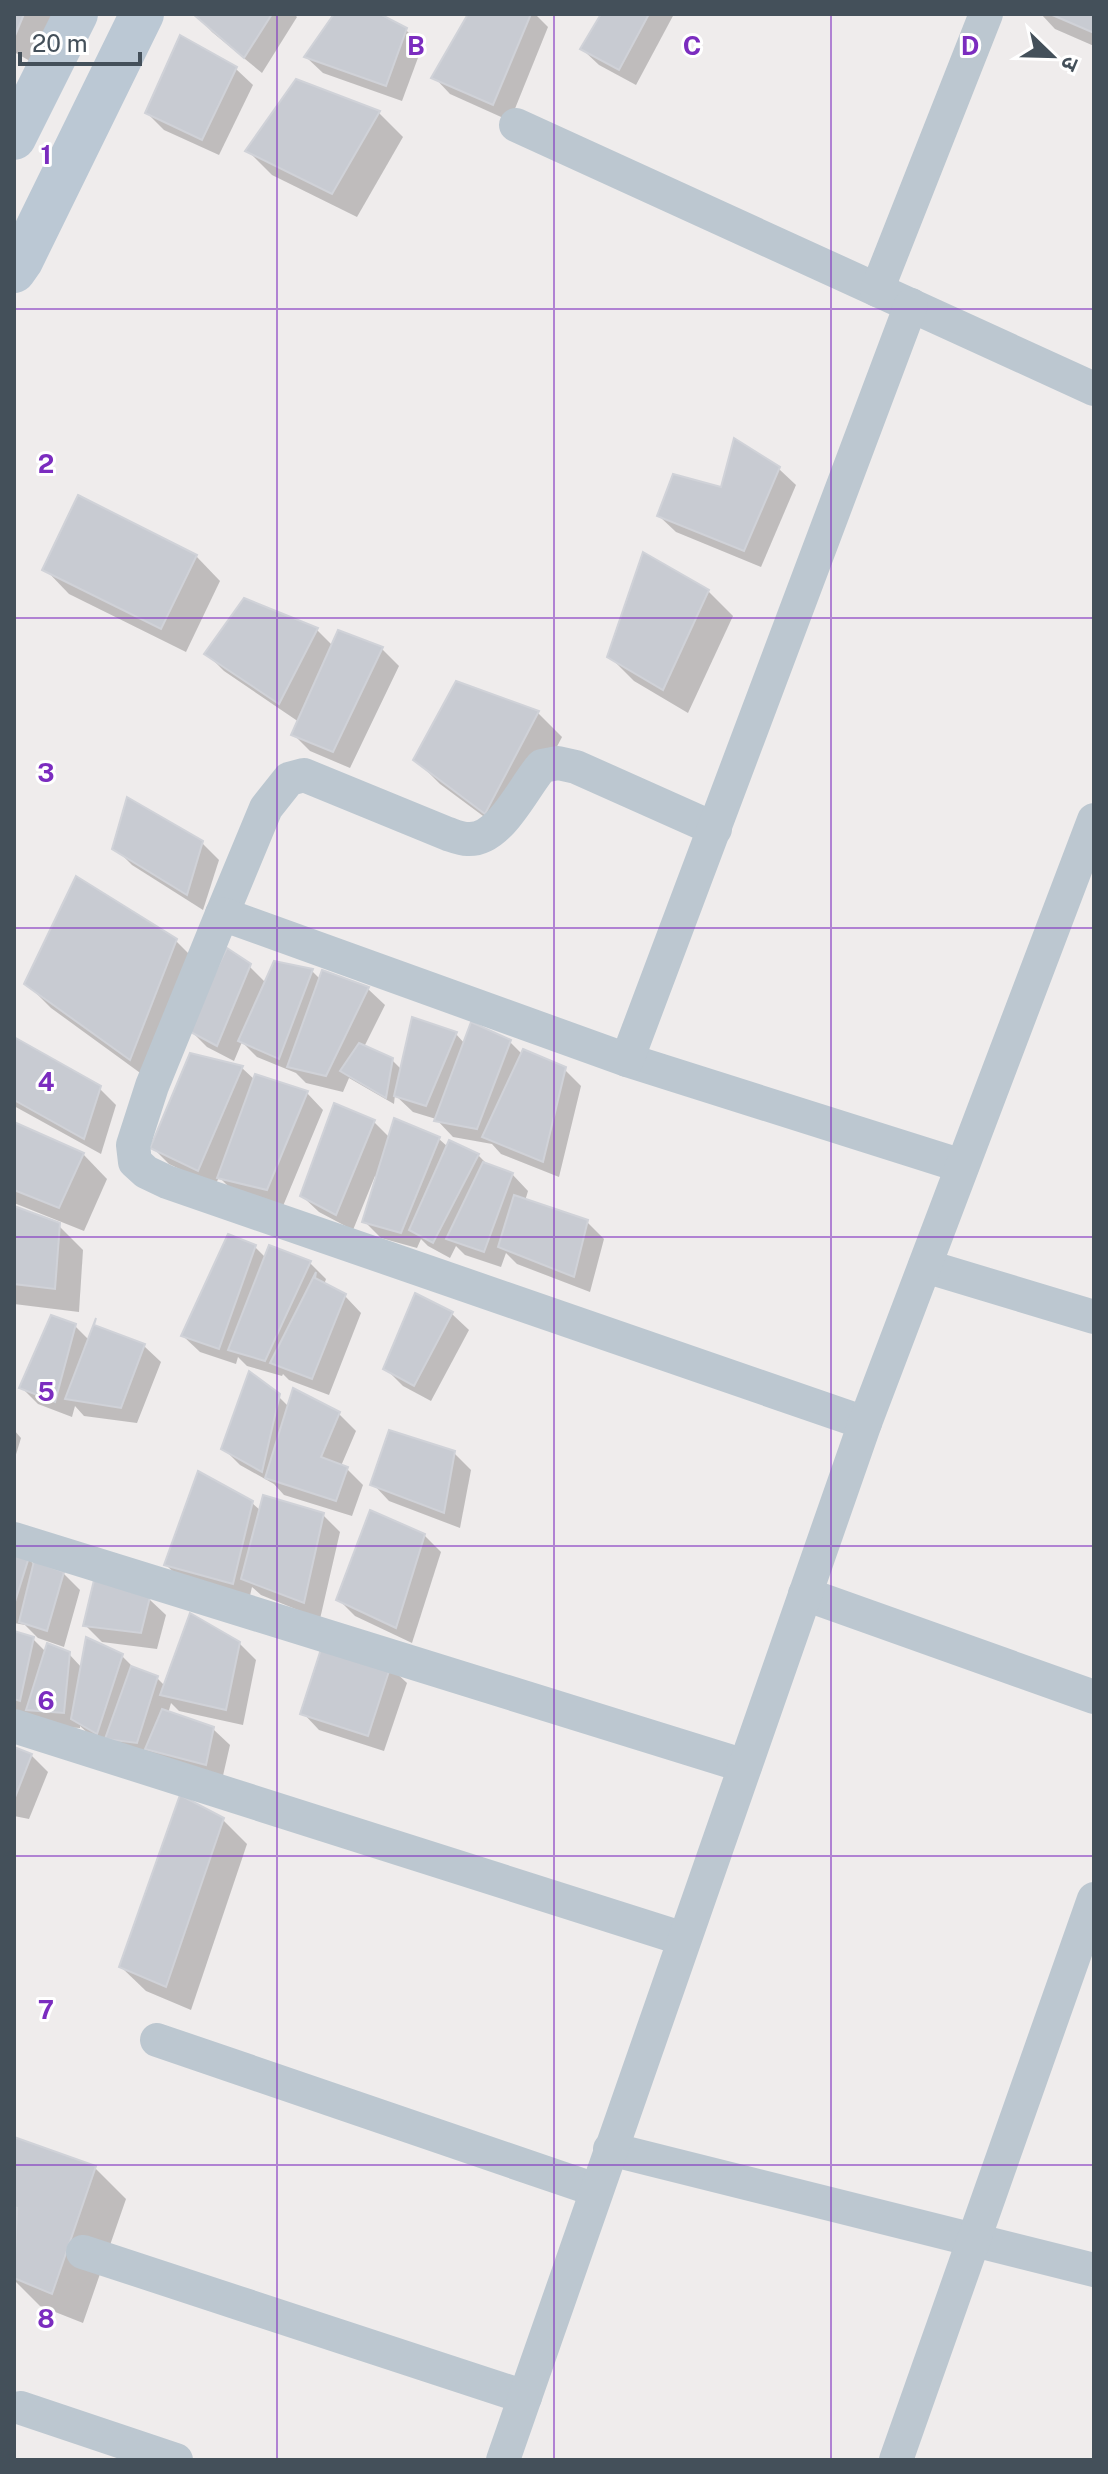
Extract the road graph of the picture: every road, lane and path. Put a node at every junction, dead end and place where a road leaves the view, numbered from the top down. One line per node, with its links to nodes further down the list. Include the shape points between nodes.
1 (76, 14): 5 (main road)
2 (142, 14): 6 (main road)
3 (986, 14): 7 (street)
4 (516, 125): 7 (street)
5 (14, 138)
6 (16, 263)
7 (877, 290): 8 (street)
8 (911, 305): 9 (street); 11 (street)
9 (1094, 389)
10 (1094, 820): 14 (street)
11 (715, 829): 12 (street, via 558,763 542,766 490,832 468,840 304,775 289,779 266,808); 13 (street)
12 (222, 914): 13 (street); 17 (street, via 133,1145 135,1162 146,1172)
13 (627, 1060): 14 (street)
14 (962, 1166): 15 (street)
15 (925, 1266): 16 (street); 17 (street)
16 (1094, 1317)
17 (865, 1423): 19 (street)
18 (14, 1539): 22 (street)
19 (805, 1594): 20 (street); 22 (street)
20 (1094, 1697)
21 (14, 1726): 24 (street)
22 (745, 1766): 24 (street)
23 (1094, 1899): 25 (street)
24 (684, 1939): 27 (street)
25 (1087, 1944): 29 (street)
26 (157, 2040): 28 (street)
27 (610, 2149): 28 (street); 29 (street)
28 (596, 2190): 32 (street)
29 (975, 2240): 31 (street); 36 (street)
30 (83, 2252): 32 (street)
31 (1094, 2270)
32 (525, 2397): 35 (street)
33 (21, 2408): 34 (street)
34 (176, 2460)
35 (503, 2460)
36 (896, 2460)

